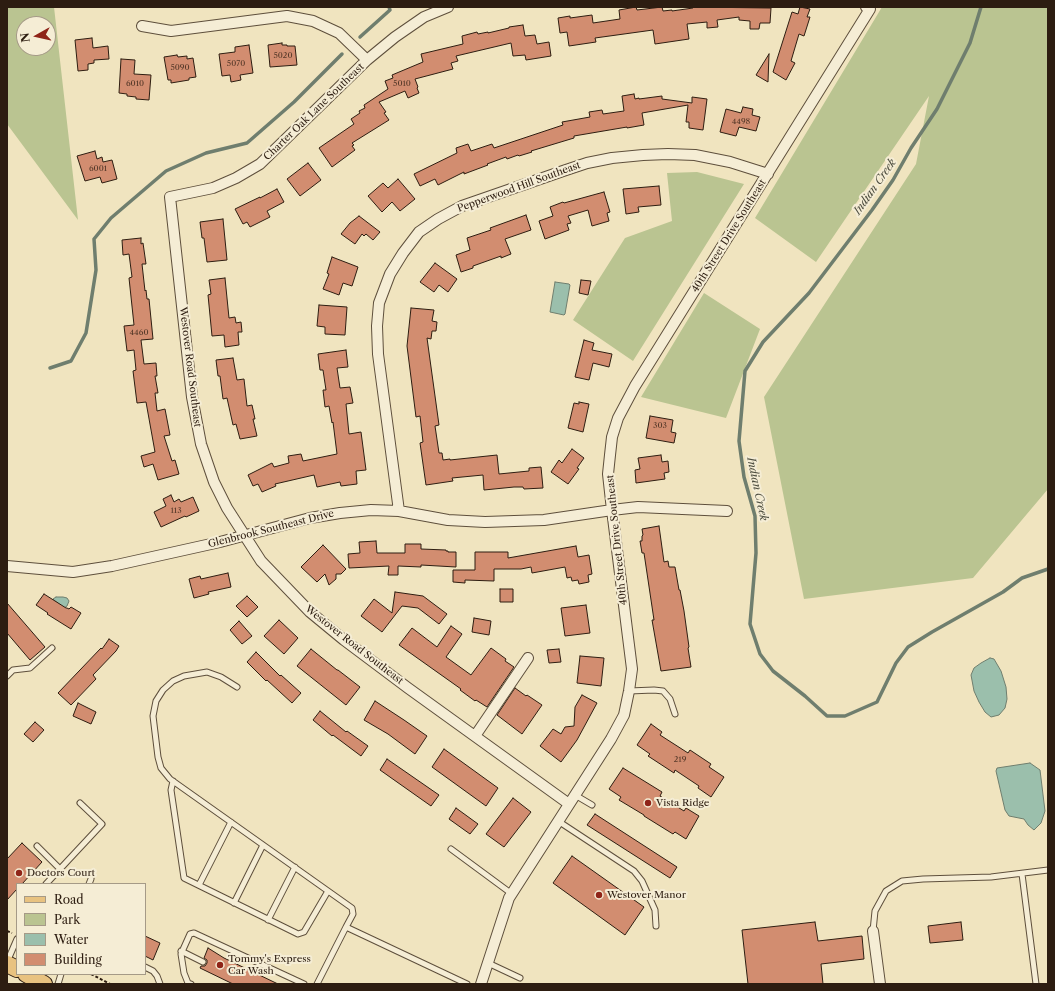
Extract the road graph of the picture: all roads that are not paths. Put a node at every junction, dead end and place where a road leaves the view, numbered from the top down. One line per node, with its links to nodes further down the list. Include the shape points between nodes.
1 (448, 7): 4 (street, Charter Oak Lane Southeast, via 424,17 394,37)
2 (868, 8): 5 (street, 40th Street Drive Southeast)
3 (142, 26): 4 (street, via 171,31 287,16 313,21 339,33)
4 (367, 60): 6 (street, Charter Oak Lane Southeast, via 260,164 213,188)
5 (768, 174): 7 (street, 40th Street Drive Southeast, via 635,386 618,418 608,474); 8 (street, Pepperwood Hill Southeast, via 730,162 696,156 668,154 612,158 563,170 462,206 420,232 390,274 380,303 377,326 378,354)
6 (170, 197): 10 (street, Westover Road Southeast, via 192,397 201,444 214,482)
7 (612, 510): 8 (street, Glenbrook Southeast Drive, via 544,520 485,522 448,520); 9 (street, Glenbrook Southeast Drive, via 638,507); 16 (street, 40th Street Drive Southeast, via 632,669)
8 (399, 511): 10 (street, Glenbrook Southeast Drive, via 340,513 310,518)
9 (728, 511)
10 (244, 536): 11 (street, Glenbrook Southeast Drive, via 112,566 73,572); 18 (street, Westover Road Southeast, via 261,561 310,612)
11 (7, 566)
12 (52, 648): 14 (lane, via 30,668 13,670)
13 (528, 658): 18 (street)
14 (7, 676)
15 (237, 687): 19 (lane, via 207,672 184,676 163,690 156,701 153,716 161,768)
16 (629, 691): 17 (lane, via 663,691 670,699); 20 (street, 40th Street Drive Southeast, via 624,715)
17 (675, 714)
18 (475, 736): 22 (street, Westover Road Southeast)
19 (173, 781): 25 (lane); 34 (lane, via 171,790 184,878)
20 (575, 795): 22 (street, 40th Street Drive Southeast); 23 (lane)
21 (80, 803): 30 (lane, via 102,824)
22 (569, 804): 24 (street, 40th Street Drive Southeast)
23 (592, 805)
24 (558, 821): 36 (street, 40th Street Drive Southeast); 39 (lane, via 634,871 642,881 655,910)
25 (231, 822): 26 (lane); 34 (lane)
26 (262, 845): 29 (lane); 37 (lane)
27 (37, 846): 30 (lane)
28 (451, 849): 36 (lane)
29 (295, 867): 35 (lane); 38 (lane)
30 (60, 869): 33 (lane)
31 (1048, 870): 32 (lane)
32 (1022, 874): 41 (lane, via 902,881 886,891 875,911); 59 (lane)
33 (47, 883)
34 (199, 885): 37 (lane)
35 (328, 891): 38 (lane, via 304,932 298,934); 40 (lane, via 352,908 353,914)
36 (512, 894): 45 (street, 40th Street Drive Southeast)
37 (234, 903): 38 (lane)
38 (268, 920)
39 (656, 926)
40 (346, 927): 55 (lane); 56 (lane)
41 (872, 932): 58 (street)
42 (16, 942): 46 (lane)
43 (181, 951): 44 (lane); 53 (lane, via 184,973); 54 (lane, via 190,934 194,933)
44 (203, 962)
45 (488, 963): 50 (lane); 57 (street, 40th Street Drive Southeast)
46 (7, 964): 48 (main road)
47 (146, 968): 52 (lane, via 153,971)
48 (16, 969)
49 (28, 975): 51 (main road)
50 (520, 978)
51 (44, 984)
52 (160, 984)
53 (191, 984)
54 (304, 984)
55 (317, 984)
56 (467, 984)
57 (482, 984)
58 (880, 984)
59 (1036, 984)

